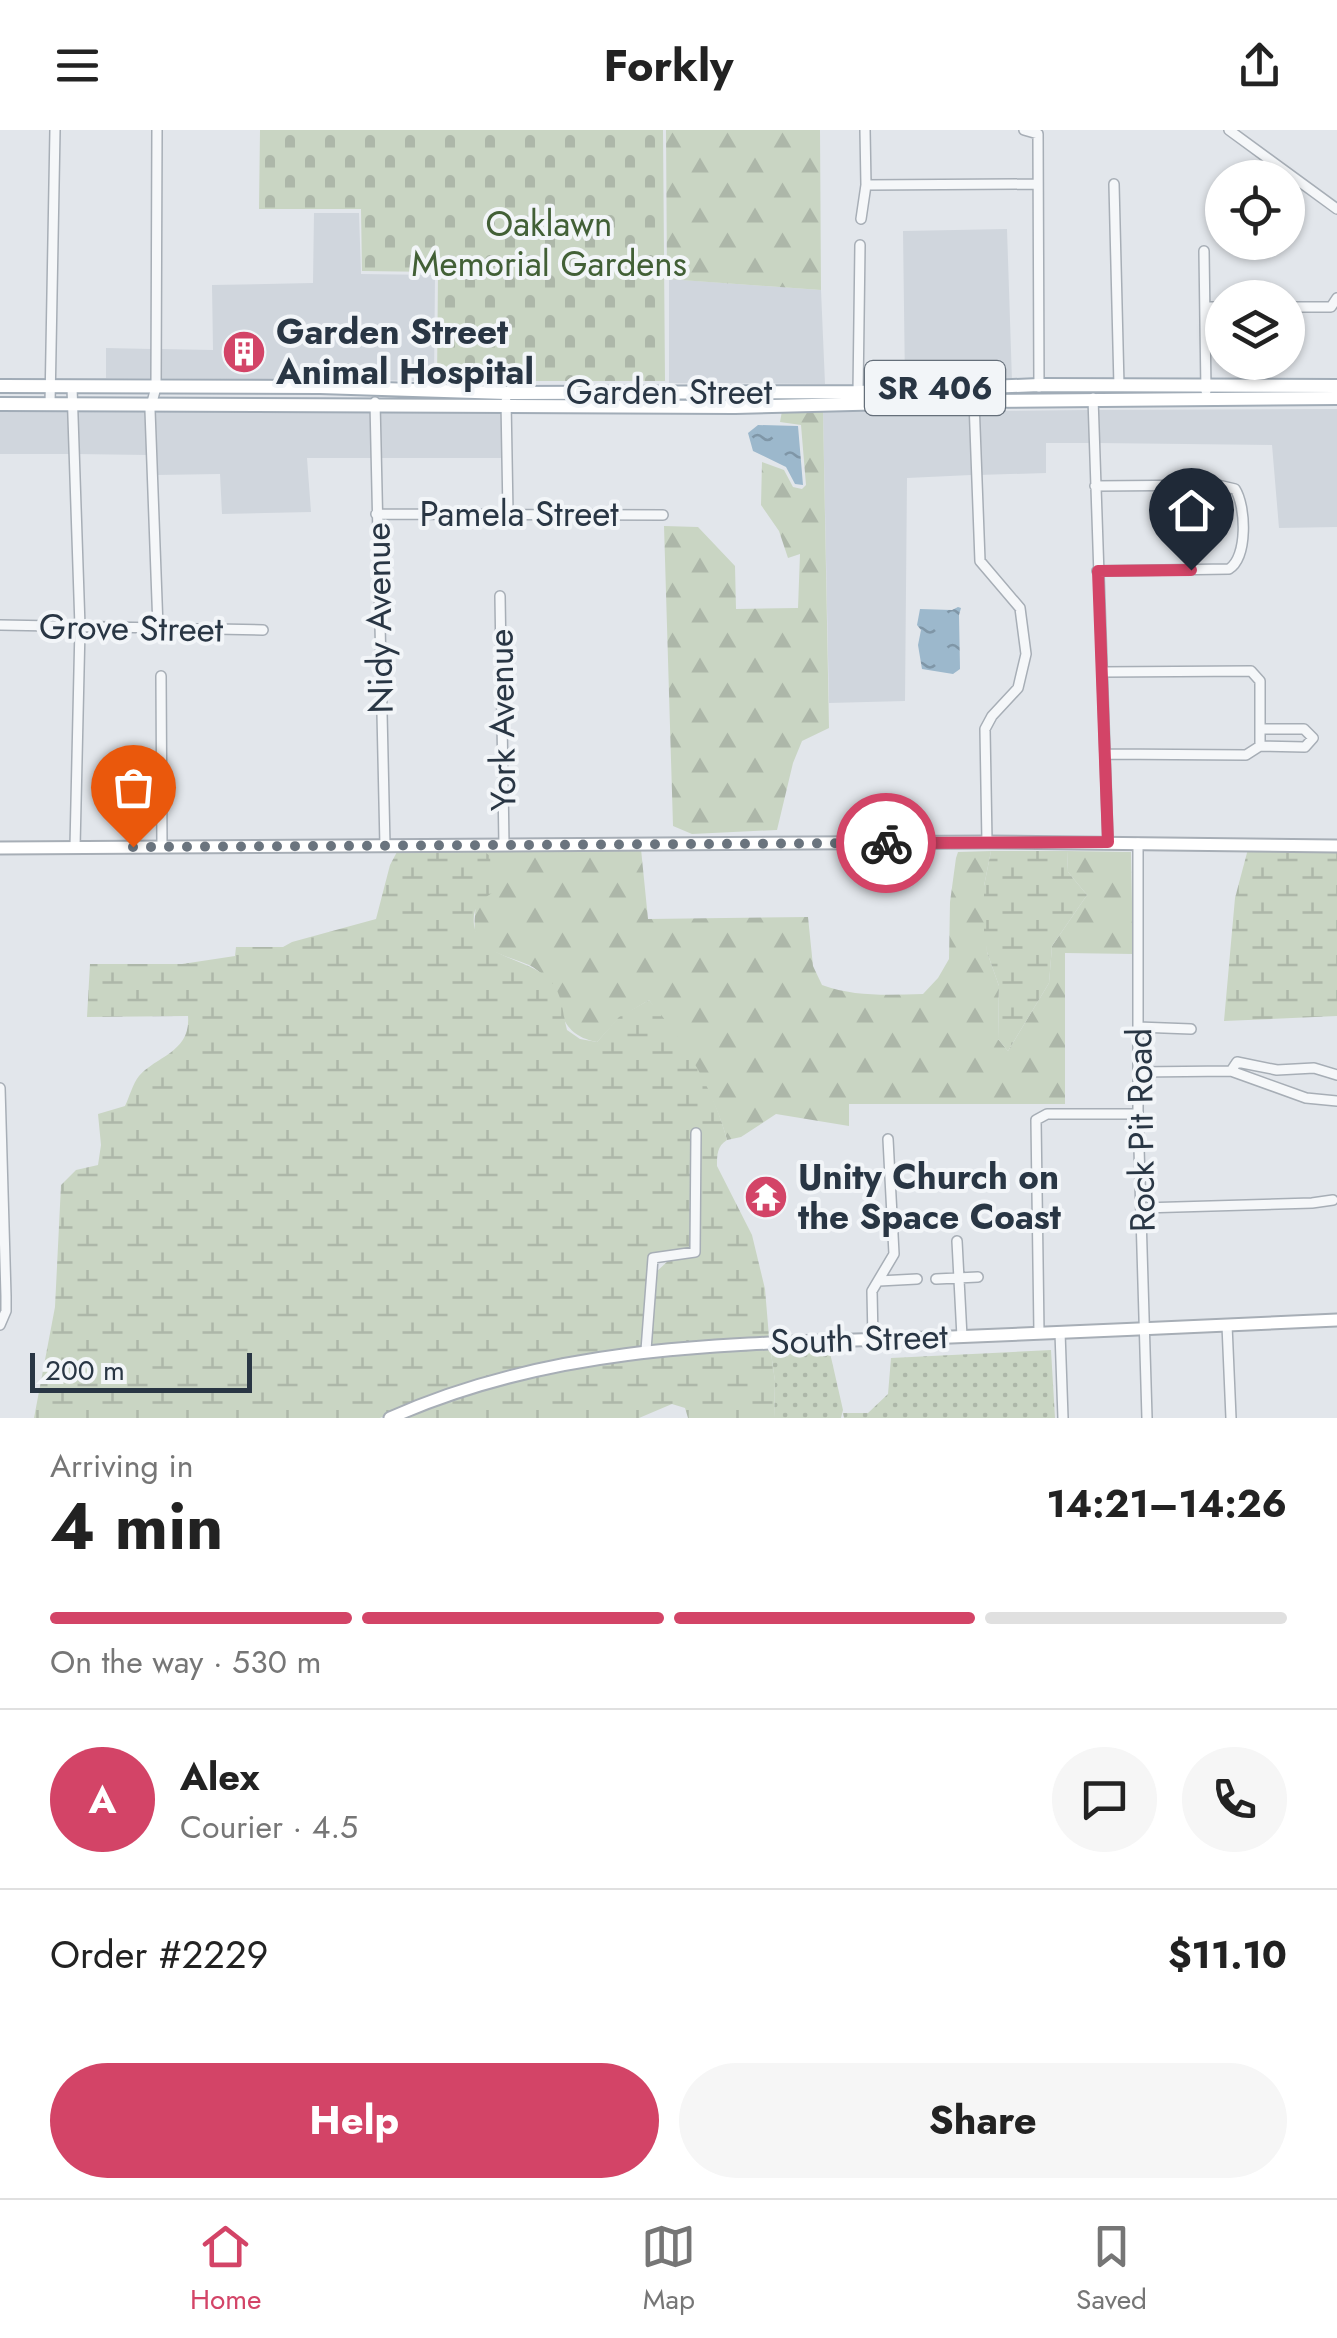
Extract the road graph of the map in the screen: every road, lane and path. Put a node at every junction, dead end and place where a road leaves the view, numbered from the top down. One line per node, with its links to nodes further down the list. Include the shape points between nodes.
1 (54, 130): 21 (street)
2 (157, 130): 23 (street)
3 (864, 130): 8 (street)
4 (1024, 130): 6 (street, via 1038,134)
5 (1235, 132): 9 (street)
6 (1038, 184): 8 (street); 17 (street)
7 (1114, 184): 19 (street)
8 (866, 185): 10 (street)
9 (1337, 209)
10 (861, 219)
11 (860, 244): 31 (street)
12 (1204, 251): 14 (street)
13 (1337, 298): 15 (street, via 1331,307)
14 (1205, 307)
15 (1305, 307)
16 (1206, 380): 29 (street)
17 (1039, 384): 28 (main road, Garden Street / SR 406); 31 (main road, Garden Street / SR 406); 34 (street)
18 (0, 386): 21 (main road, Garden Street / SR 406)
19 (1118, 386): 28 (main road, Garden Street / SR 406); 29 (main road, Garden Street / SR 406)
20 (1337, 386): 29 (main road, Garden Street / SR 406)
21 (50, 387): 22 (main road, Garden Street / SR 406); 37 (street)
22 (72, 387): 23 (main road, Garden Street / SR 406); 38 (street)
23 (156, 387): 24 (main road, Garden Street / SR 406); 39 (street)
24 (224, 387): 25 (main road, Garden Street / SR 406); 40 (main road)
25 (374, 390): 26 (main road, Garden Street / SR 406); 41 (street, Nidy Avenue)
26 (444, 391): 32 (main road, Garden Street / SR 406); 42 (street)
27 (734, 392): 31 (main road, Garden Street / SR 406); 33 (main road, Garden Street / SR 406); 43 (street)
28 (1093, 392): 29 (main road, Garden Street / SR 406); 34 (main road, Garden Street / SR 406); 44 (street)
29 (1206, 392): 30 (main road, Garden Street / SR 406)
30 (1337, 398)
31 (858, 399): 35 (main road, Garden Street / SR 406); 43 (main road, Garden Street / SR 406)
32 (506, 400): 33 (main road, Garden Street / SR 406); 42 (main road, Garden Street / SR 406); 45 (street)
33 (598, 400): 43 (main road, Garden Street / SR 406)
34 (1040, 400): 35 (main road, Garden Street / SR 406)
35 (974, 401): 59 (street, via 980,561 1020,608 1026,654 1018,688 985,729)
36 (0, 404): 37 (main road, Garden Street / SR 406)
37 (50, 404): 38 (main road, Garden Street / SR 406)
38 (72, 404): 39 (main road, Garden Street / SR 406); 51 (street)
39 (151, 404): 40 (main road, Garden Street / SR 406); 52 (street)
40 (231, 404): 41 (main road, Garden Street / SR 406)
41 (375, 406): 42 (main road, Garden Street / SR 406); 46 (street, Nidy Avenue)
42 (443, 406)
43 (734, 407)
44 (1095, 486): 48 (street); 48 (street, via 1231,487 1241,500 1239,560 1229,569)
45 (508, 513): 46 (street, Pamela Street); 47 (street, Pamela Street)
46 (376, 514): 63 (street, Nidy Avenue)
47 (662, 515)
48 (1098, 571): 54 (street)
49 (500, 596): 62 (street, York Avenue)
50 (0, 625): 51 (street, Grove Street)
51 (80, 627): 52 (street, Grove Street); 65 (street)
52 (158, 628): 53 (street, Grove Street)
53 (262, 630)
54 (1102, 672): 56 (street, via 1251,671 1260,681); 58 (street)
55 (162, 676): 66 (street)
56 (1260, 728): 57 (street); 57 (street, via 1304,729 1313,738 1305,747)
57 (1260, 746): 58 (street, via 1246,755)
58 (1105, 754): 60 (street)
59 (988, 842): 60 (street); 62 (street)
60 (1108, 842): 61 (street)
61 (1138, 843): 64 (street); 68 (street, Rock Pit Road)
62 (504, 845): 63 (street)
63 (385, 846): 66 (street)
64 (1337, 846)
65 (75, 847): 66 (street); 67 (street)
66 (162, 847)
67 (0, 848)
68 (1138, 1028): 69 (street); 71 (street, Rock Pit Road)
69 (1191, 1029)
70 (1231, 1071): 71 (street); 72 (street, via 1237,1062); 74 (street, via 1306,1098)
71 (1138, 1072): 75 (street, Rock Pit Road)
72 (1337, 1076)
73 (0, 1088): 86 (street)
74 (1337, 1101)
75 (1138, 1114): 79 (street, Rock Pit Road); 92 (street, via 1047,1114 1036,1120)
76 (696, 1133): 95 (street, via 695,1252 653,1258)
77 (888, 1139): 85 (street, via 894,1254)
78 (1332, 1200): 79 (street)
79 (1142, 1208): 90 (street, Rock Pit Road)
80 (957, 1241): 82 (street)
81 (978, 1277): 82 (street)
82 (958, 1278): 83 (street); 93 (street)
83 (936, 1279)
84 (917, 1280): 85 (street)
85 (879, 1281): 94 (street, via 872,1291)
86 (3, 1296): 88 (street)
87 (1337, 1320): 89 (street, South Street)
88 (0, 1325)
89 (1227, 1325): 90 (street, South Street); 99 (street)
90 (1146, 1328): 91 (street, South Street); 98 (street, Rock Pit Road)
91 (1060, 1332): 92 (street, South Street); 97 (street)
92 (1039, 1333): 93 (street, South Street)
93 (962, 1336): 94 (street, South Street)
94 (872, 1339): 95 (street, South Street)
95 (646, 1350): 96 (street, South Street, via 540,1369)
96 (390, 1418)
97 (1063, 1418)
98 (1148, 1418)
99 (1231, 1418)

